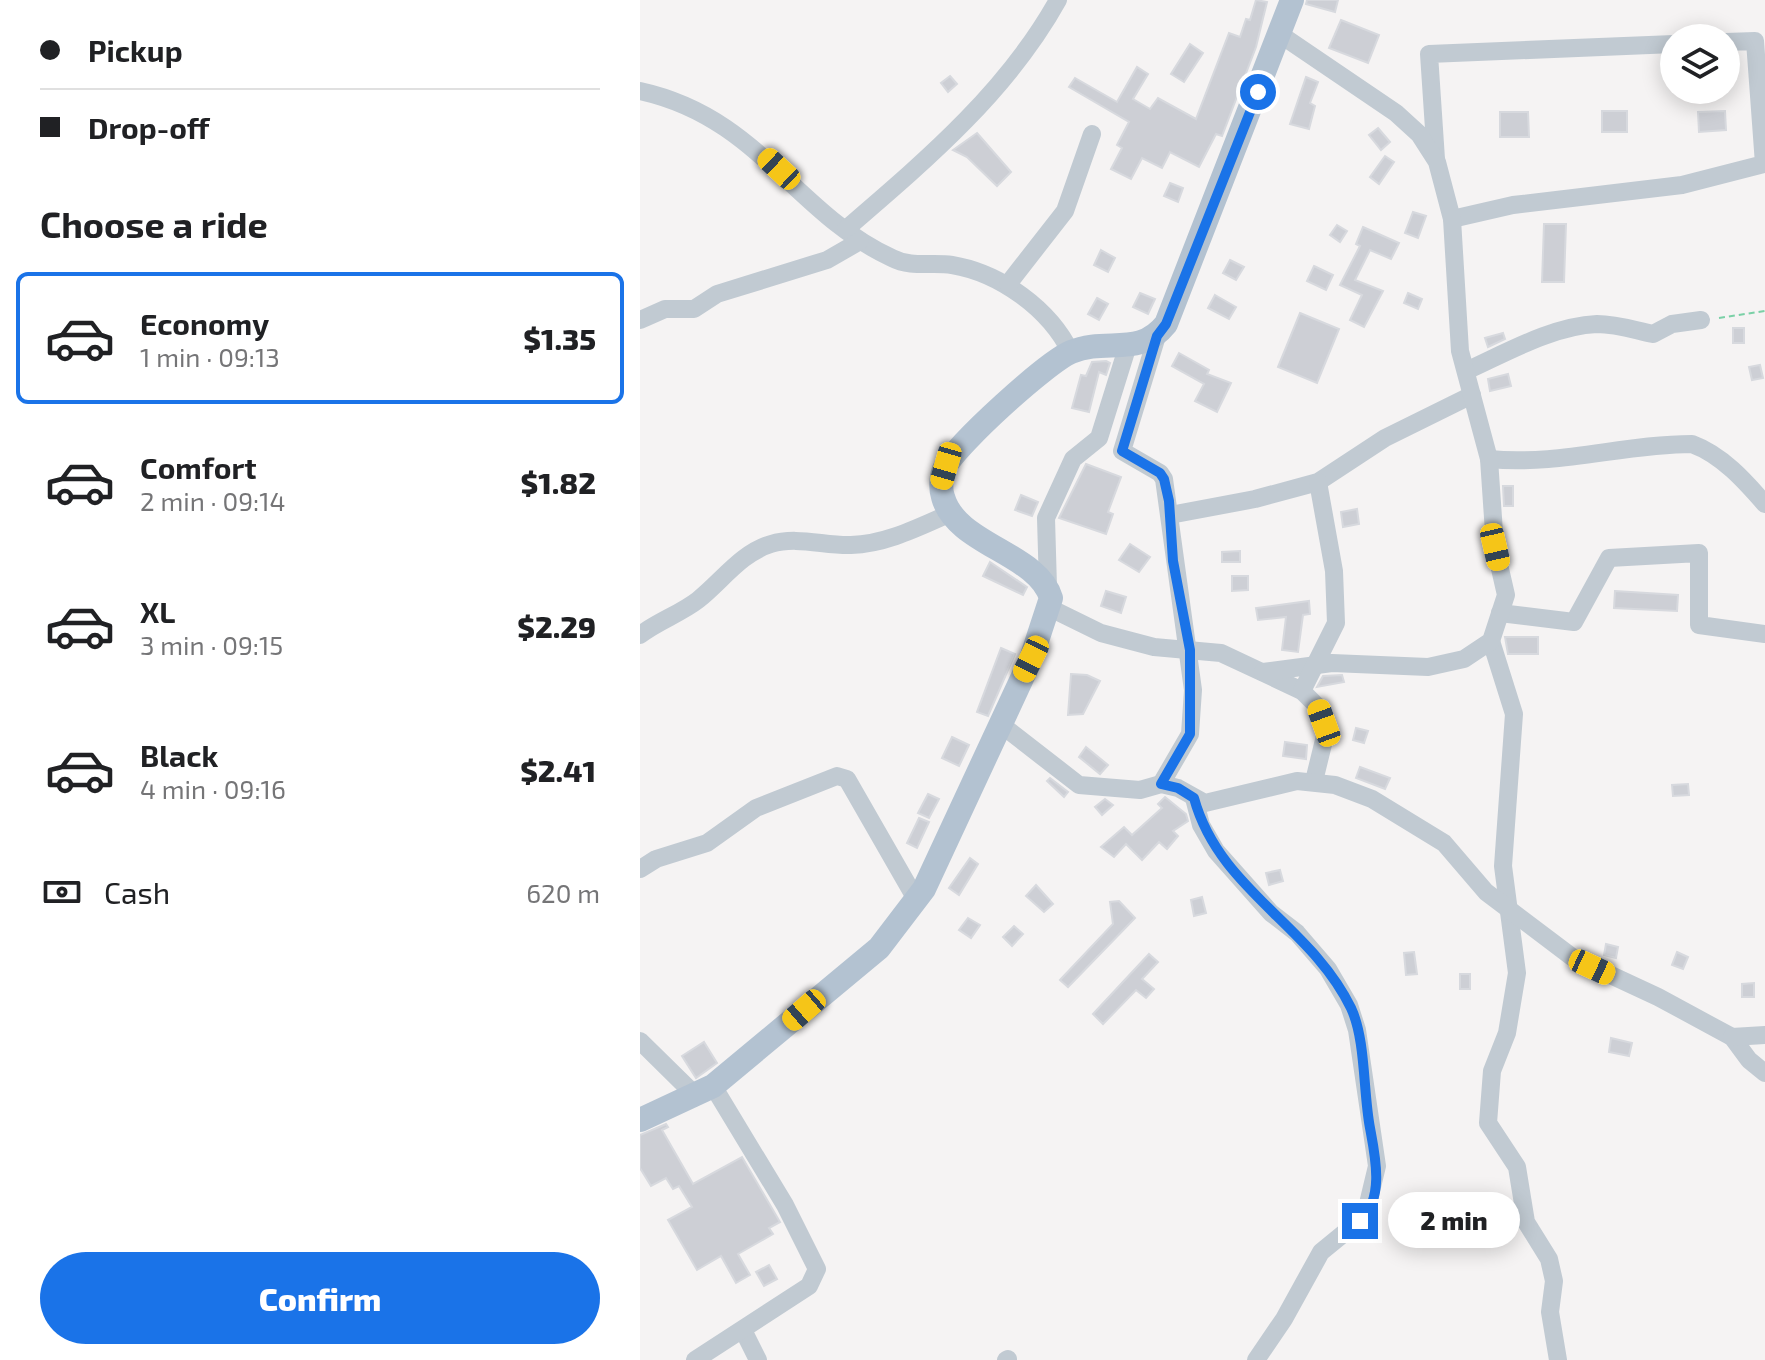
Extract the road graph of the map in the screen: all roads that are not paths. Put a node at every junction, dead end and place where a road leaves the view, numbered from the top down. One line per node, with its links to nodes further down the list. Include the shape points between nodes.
1 (1058, 0): 10 (street, via 999,86)
2 (1292, 0): 3 (main road)
3 (1281, 35): 8 (street, via 1396,113 1419,134); 14 (main road)
4 (1740, 42): 9 (street, via 1755,41 1764,164 1682,185 1513,205)
5 (1660, 45): 8 (street, via 1429,54)
6 (640, 91): 10 (street, via 691,106 725,125)
7 (1092, 134): 11 (street, via 1065,211)
8 (1437, 162): 9 (street)
9 (1452, 219): 17 (street, via 1456,315)
10 (853, 235): 11 (street, via 894,260 953,265); 12 (street, via 836,256 717,294 694,309 665,309)
11 (1008, 284): 16 (street, via 1056,328)
12 (640, 320)
13 (1701, 320): 17 (street, via 1672,324 1653,334 1595,324 1566,330)
14 (1157, 336): 15 (main road); 20 (street)
15 (1128, 345): 16 (main road); 19 (street)
16 (1071, 353): 24 (main road, via 993,416 946,466 941,482)
17 (1466, 371): 18 (street)
18 (1472, 395): 21 (street); 22 (street, via 1385,438)
19 (1099, 438): 20 (street); 26 (street, via 1073,459 1046,518)
20 (1123, 446): 25 (street, via 1125,455 1160,473)
21 (1489, 459): 23 (street, via 1574,459 1692,444 1743,479); 27 (street, via 1495,547 1506,595)
22 (1318, 482): 25 (street); 32 (street, via 1334,571 1336,623)
23 (1765, 504)
24 (951, 513): 26 (main road); 29 (street, via 871,542 767,545 746,556 696,602)
25 (1170, 515): 31 (street)
26 (1049, 598): 31 (street, via 1101,633); 35 (main road, via 1031,659)
27 (1500, 613): 28 (street, via 1574,622 1609,558 1699,553 1699,625); 30 (street)
28 (1765, 634)
29 (640, 635)
30 (1491, 641): 32 (street, via 1464,659 1428,667); 41 (street, via 1514,714 1503,866)
31 (1190, 650): 33 (street, via 1221,653); 37 (street, via 1190,734)
32 (1317, 664): 33 (street); 34 (street)
33 (1263, 672): 34 (street)
34 (1302, 691): 36 (street, via 1318,707 1324,723)
35 (999, 723): 37 (street, via 1079,785 1140,790); 40 (main road)
36 (1314, 781): 38 (street, via 1274,784 1214,803); 41 (street, via 1372,799 1444,843)
37 (1161, 784): 38 (street)
38 (1194, 798): 51 (street, via 1216,851 1328,969 1355,1017 1377,1166 1365,1216 1321,1252)
39 (640, 869): 40 (street, via 707,843 756,808 837,776 847,779)
40 (920, 895): 46 (main road, via 879,948 841,984)
41 (1510, 913): 43 (street, via 1572,957); 52 (street, via 1517,973 1507,1033 1492,1071 1488,1123 1517,1167 1526,1222 1549,1259)
42 (1765, 1035): 43 (street)
43 (1732, 1037): 45 (street)
44 (640, 1041): 46 (street)
45 (1765, 1073)
46 (704, 1091): 47 (main road); 48 (street, via 785,1205 817,1269 809,1286)
47 (640, 1120)
48 (743, 1330): 49 (street); 50 (street)
49 (695, 1360)
50 (758, 1360)
51 (1256, 1360)
52 (1558, 1360)

